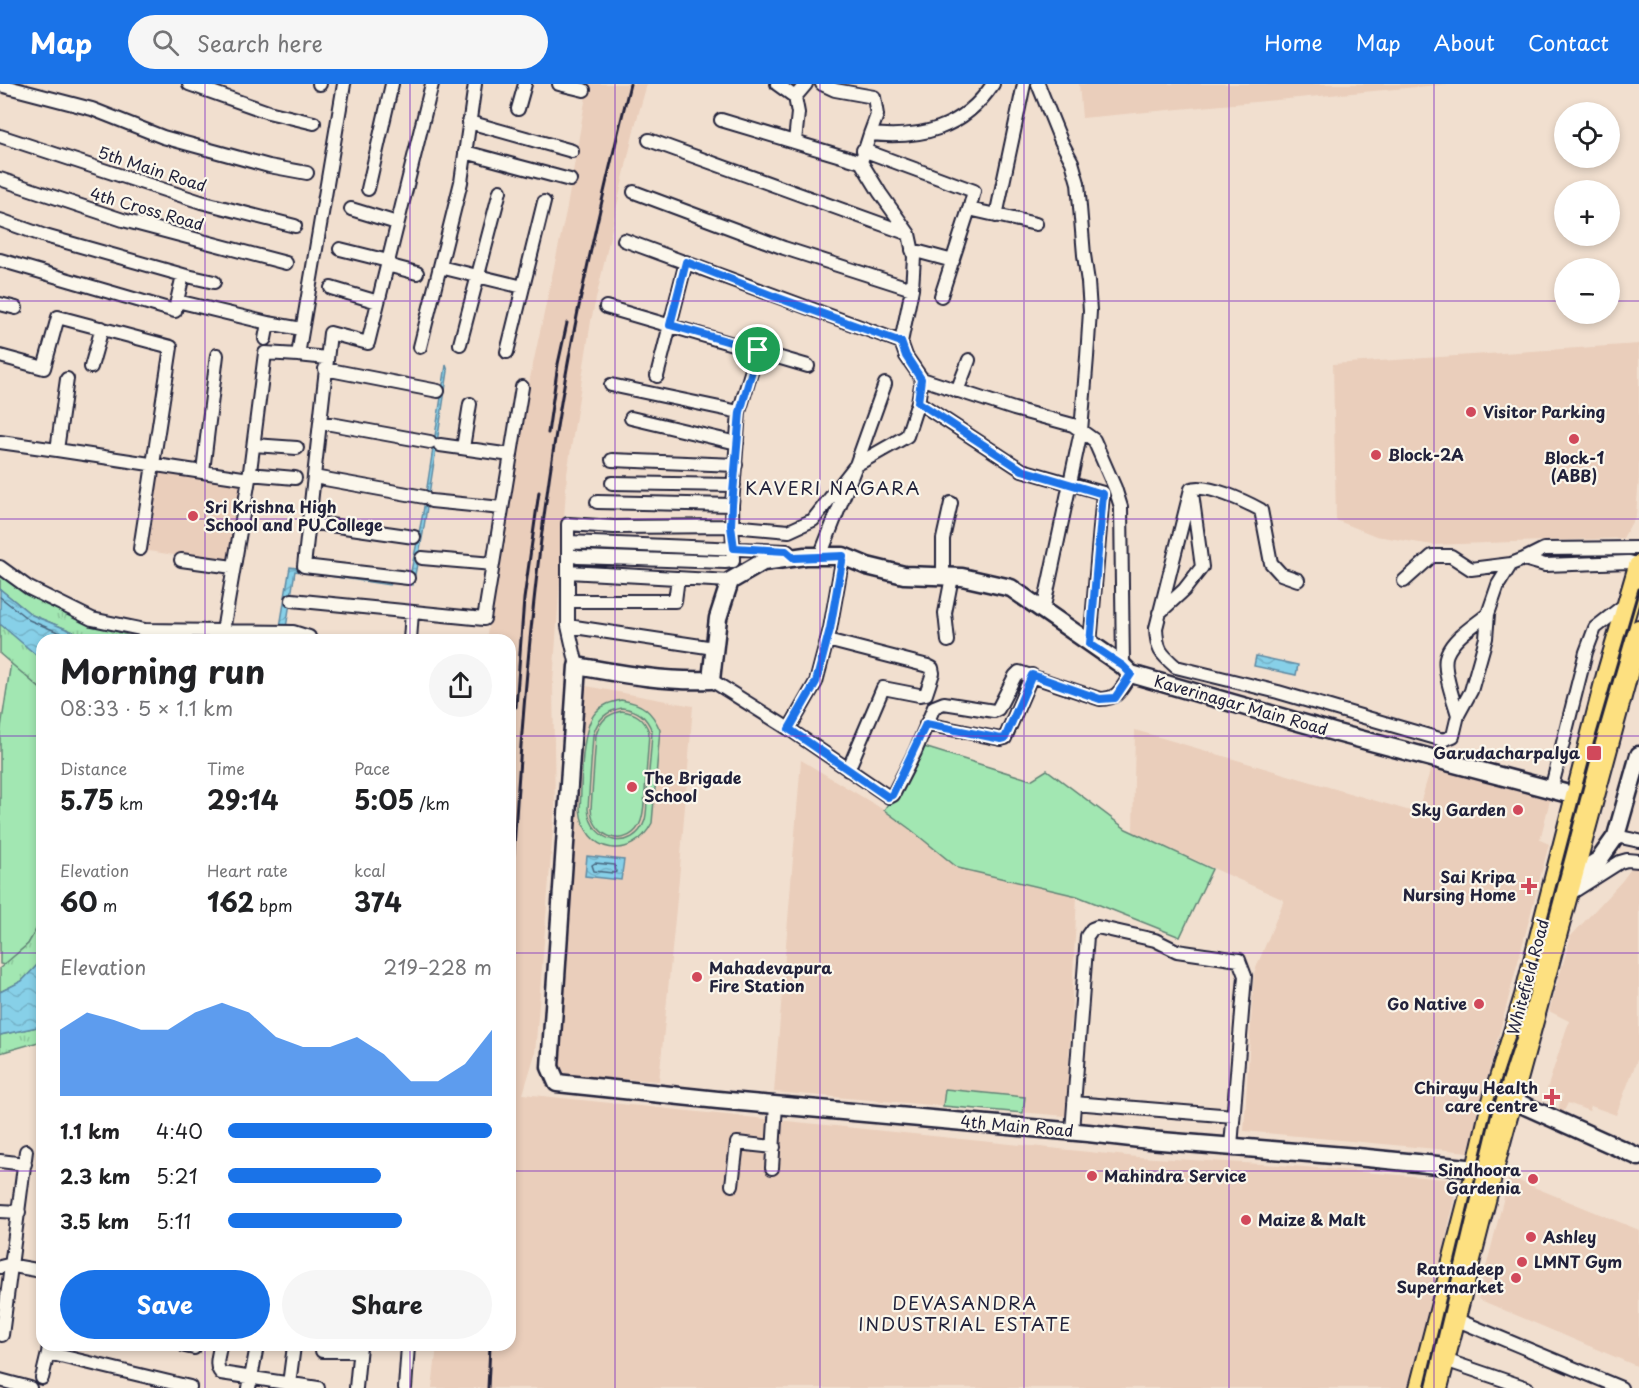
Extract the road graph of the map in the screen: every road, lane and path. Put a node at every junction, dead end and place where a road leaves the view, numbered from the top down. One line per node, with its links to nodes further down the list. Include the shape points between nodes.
1 (189, 84): 20 (street, via 268,112)
2 (344, 84): 68 (street)
3 (392, 84): 31 (street)
4 (432, 84): 39 (street)
5 (475, 84): 19 (street)
6 (525, 84): 17 (street)
7 (559, 84): 15 (street)
8 (777, 84): 16 (street)
9 (806, 84): 16 (street)
10 (822, 84): 21 (street, via 874,97 877,115)
11 (993, 84): 21 (street, via 966,113 940,129 904,136)
12 (1024, 84): 37 (street)
13 (1038, 84): 95 (street, via 1078,183 1090,311)
14 (0, 85): 28 (street, via 92,109 173,140)
15 (584, 90)
16 (795, 97): 24 (street)
17 (518, 109)
18 (721, 120): 24 (street)
19 (470, 122): 25 (street); 26 (street)
20 (314, 123)
21 (870, 135): 27 (street)
22 (0, 136): 41 (street, 5th Main Road, via 201,202)
23 (649, 140): 42 (street)
24 (795, 141): 27 (street)
25 (572, 151)
26 (465, 152): 30 (street); 51 (street)
27 (862, 156): 36 (street, via 974,191); 42 (street, via 880,193)
28 (307, 172)
29 (0, 179): 49 (street, 4th Cross Road, via 123,220)
30 (570, 180)
31 (368, 189)
32 (500, 191): 54 (street)
33 (634, 192): 58 (street, via 784,248)
34 (544, 202): 56 (street)
35 (351, 209): 39 (street)
36 (969, 210): 37 (street); 47 (street)
37 (996, 216): 40 (street)
38 (0, 220): 53 (street)
39 (398, 223): 50 (street)
40 (1036, 224)
41 (296, 226)
42 (909, 234): 45 (street)
43 (624, 240): 48 (street)
44 (340, 249): 50 (street)
45 (912, 250): 47 (street); 58 (street)
46 (0, 261): 60 (street, via 175,311)
47 (953, 261): 59 (street)
48 (686, 262): 66 (street); 70 (street)
49 (286, 263)
50 (388, 263): 52 (street); 61 (street)
51 (440, 267): 54 (street); 72 (street)
52 (417, 273)
53 (183, 275): 55 (street); 60 (street)
54 (478, 276): 56 (street); 71 (street)
55 (214, 282)
56 (523, 287): 74 (street)
57 (331, 288): 61 (street)
58 (912, 289): 70 (street)
59 (941, 296)
60 (177, 301): 65 (street)
61 (378, 302): 79 (street, via 368,343 330,333)
62 (0, 304): 64 (street)
63 (606, 307): 66 (street)
64 (16, 308)
65 (268, 323): 68 (street); 69 (street)
66 (670, 325): 73 (street); 82 (street)
67 (102, 328): 77 (street, via 58,317 44,368); 81 (street); 104 (street, via 171,347)
68 (302, 329): 76 (street)
69 (265, 339)
70 (901, 342): 83 (street)
71 (460, 344)
72 (420, 347)
73 (758, 350): 80 (street); 92 (street)
74 (507, 352)
75 (217, 354): 107 (street)
76 (298, 355): 79 (street); 98 (street, via 265,353)
77 (0, 356)
78 (969, 360): 89 (street)
79 (326, 363): 88 (street); 94 (street)
80 (808, 366)
81 (92, 367)
82 (657, 376)
83 (921, 379): 89 (street); 90 (street)
84 (67, 380): 101 (street)
85 (885, 384): 106 (street)
86 (611, 385): 92 (street)
87 (522, 387): 102 (street)
88 (438, 391)
89 (957, 391): 95 (street, via 1073,425)
90 (918, 402): 106 (street, via 908,436); 112 (street, via 1022,470)
91 (470, 404): 100 (street)
92 (740, 412): 97 (street)
93 (631, 418): 97 (street)
94 (320, 422): 100 (street); 109 (street)
95 (1081, 431): 112 (street); 165 (street, via 1094,440 1121,507)
96 (0, 442): 101 (street)
97 (737, 443): 105 (street)
98 (254, 445): 99 (street); 108 (street)
99 (297, 448)
100 (463, 448): 102 (street)
101 (57, 450): 104 (street)
102 (511, 455): 118 (street)
103 (612, 460): 105 (street)
104 (153, 463): 107 (street); 128 (street)
105 (736, 465): 113 (street)
106 (856, 465): 122 (street, via 813,520); 130 (street)
107 (203, 471): 108 (street)
108 (249, 476): 110 (street); 140 (street)
109 (314, 477): 118 (street, via 428,499); 119 (street)
110 (295, 478)
111 (612, 483): 113 (street)
112 (1069, 483): 151 (street); 162 (street, via 1103,494)
113 (734, 485): 117 (street)
114 (1191, 489): 146 (street, via 1202,487 1261,510 1271,563 1281,574); 153 (street); 153 (street, via 1202,567)
115 (597, 502): 117 (street)
116 (951, 503): 142 (street, via 943,539)
117 (732, 505): 120 (street)
118 (502, 508): 136 (street)
119 (309, 522): 123 (street); 143 (street, via 304,566)
120 (731, 526): 121 (street); 122 (street); 126 (street)
121 (614, 527): 124 (street); 125 (street, via 568,524)
122 (789, 531): 129 (street)
123 (414, 537)
124 (612, 544): 125 (street); 126 (street); 133 (street)
125 (568, 548): 133 (street, via 578,557); 141 (street)
126 (734, 548): 129 (street); 133 (street, via 730,562)
127 (1639, 548): 134 (street, via 1544,549)
128 (140, 549)
129 (790, 554): 130 (street, Kaverinagar Main Road); 145 (street, Kaverinagar Main Road, via 763,562)
130 (819, 556): 131 (street, Kaverinagar Main Road)
131 (843, 556): 142 (street, Kaverinagar Main Road, via 904,575); 160 (street)
132 (422, 558): 136 (street)
133 (610, 558)
134 (1524, 559): 137 (street); 138 (street, via 1545,565 1629,562)
135 (181, 560): 140 (street)
136 (493, 564): 152 (street, via 484,619)
137 (1511, 564): 147 (street, via 1471,569 1451,556 1432,556); 154 (street, via 1498,585)
138 (1639, 566): 150 (main road, Whitefield Road)
139 (0, 567): 157 (street, via 29,588 92,619 145,630)
140 (233, 567): 157 (street)
141 (568, 572): 144 (street); 149 (street)
142 (948, 577): 151 (street, Kaverinagar Main Road, via 1011,588); 161 (street)
143 (408, 578)
144 (678, 578): 145 (street); 149 (street, via 675,601)
145 (730, 580): 163 (street)
146 (1298, 580)
147 (1404, 581)
148 (292, 600): 152 (street)
149 (568, 601): 155 (street)
150 (1629, 601): 173 (street, via 1595,628); 174 (main road, Whitefield Road)
151 (1043, 611): 162 (street, Kaverinagar Main Road)
152 (412, 612): 159 (street)
153 (1159, 613): 168 (street, via 1156,647 1176,668 1278,692 1443,740 1453,736)
154 (1488, 614): 168 (street, via 1486,638 1471,691); 168 (street, via 1454,643 1446,656)
155 (568, 626): 163 (street); 164 (street)
156 (1639, 630): 178 (main road, Whitefield Road)
157 (223, 631): 158 (street)
158 (299, 634)
159 (410, 634)
160 (827, 640): 170 (street, via 816,682); 172 (street, via 928,666 933,673 926,694 883,688)
161 (948, 641)
162 (1090, 644): 165 (street, Kaverinagar Main Road)
163 (714, 648): 167 (street)
164 (577, 666): 167 (street, via 679,681); 181 (street, 4th Main Road, via 550,1067 557,1083)
165 (1127, 670): 166 (street, via 1115,698 1110,699); 173 (street, Kaverinagar Main Road, via 1337,733)
166 (1032, 675): 169 (street, via 1019,672 998,709 944,703 934,707); 169 (street, via 1005,738)
167 (711, 680): 170 (street)
168 (1458, 715)
169 (926, 724): 172 (street, via 892,795 885,795)
170 (789, 729): 172 (street)
171 (1639, 755): 175 (street)
172 (848, 770)
173 (1551, 790): 174 (street, Kaverinagar Main Road)
174 (1576, 796): 191 (main road, Whitefield Road)
175 (1616, 836): 176 (street); 178 (street, via 1599,860)
176 (1639, 841)
177 (1639, 861): 178 (street, via 1620,862)
178 (1570, 885): 179 (main road, Whitefield Road)
179 (1512, 1101): 187 (street); 198 (main road, Whitefield Road)
180 (1074, 1103): 182 (street); 182 (street, via 1087,936 1097,927 1155,940 1177,951 1239,960 1245,975); 183 (street)
181 (776, 1105): 183 (street, 4th Main Road); 185 (street)
182 (1233, 1116): 184 (street)
183 (1072, 1131): 184 (street, 4th Main Road)
184 (1231, 1146): 191 (street, 4th Main Road)
185 (774, 1148): 190 (street); 192 (street, via 737,1143)
186 (26, 1151): 189 (street)
187 (1639, 1157)
188 (0, 1161): 189 (street)
189 (25, 1164): 194 (street)
190 (772, 1168)
191 (1477, 1169): 217 (main road, Whitefield Road)
192 (732, 1185)
193 (0, 1210): 194 (street)
194 (19, 1212): 195 (street)
195 (6, 1267): 196 (street); 197 (street)
196 (36, 1270)
197 (4, 1301): 199 (street)
198 (1455, 1319): 207 (main road, Whitefield Road); 220 (street)
199 (2, 1335)
200 (49, 1351): 208 (street)
201 (56, 1351): 213 (street)
202 (219, 1351): 210 (street, via 217,1364 221,1373)
203 (256, 1351): 210 (street)
204 (293, 1351): 211 (street)
205 (359, 1351): 215 (street)
206 (408, 1351): 216 (street)
207 (1445, 1360): 218 (main road, Whitefield Road); 219 (street)
208 (42, 1378)
209 (0, 1380): 212 (street)
210 (250, 1383): 211 (street)
211 (289, 1384): 214 (street)
212 (30, 1388)
213 (190, 1388)
214 (318, 1388)
215 (356, 1388)
216 (405, 1388)
217 (1420, 1388)
218 (1437, 1388)
219 (1527, 1388)
220 (1621, 1388)

